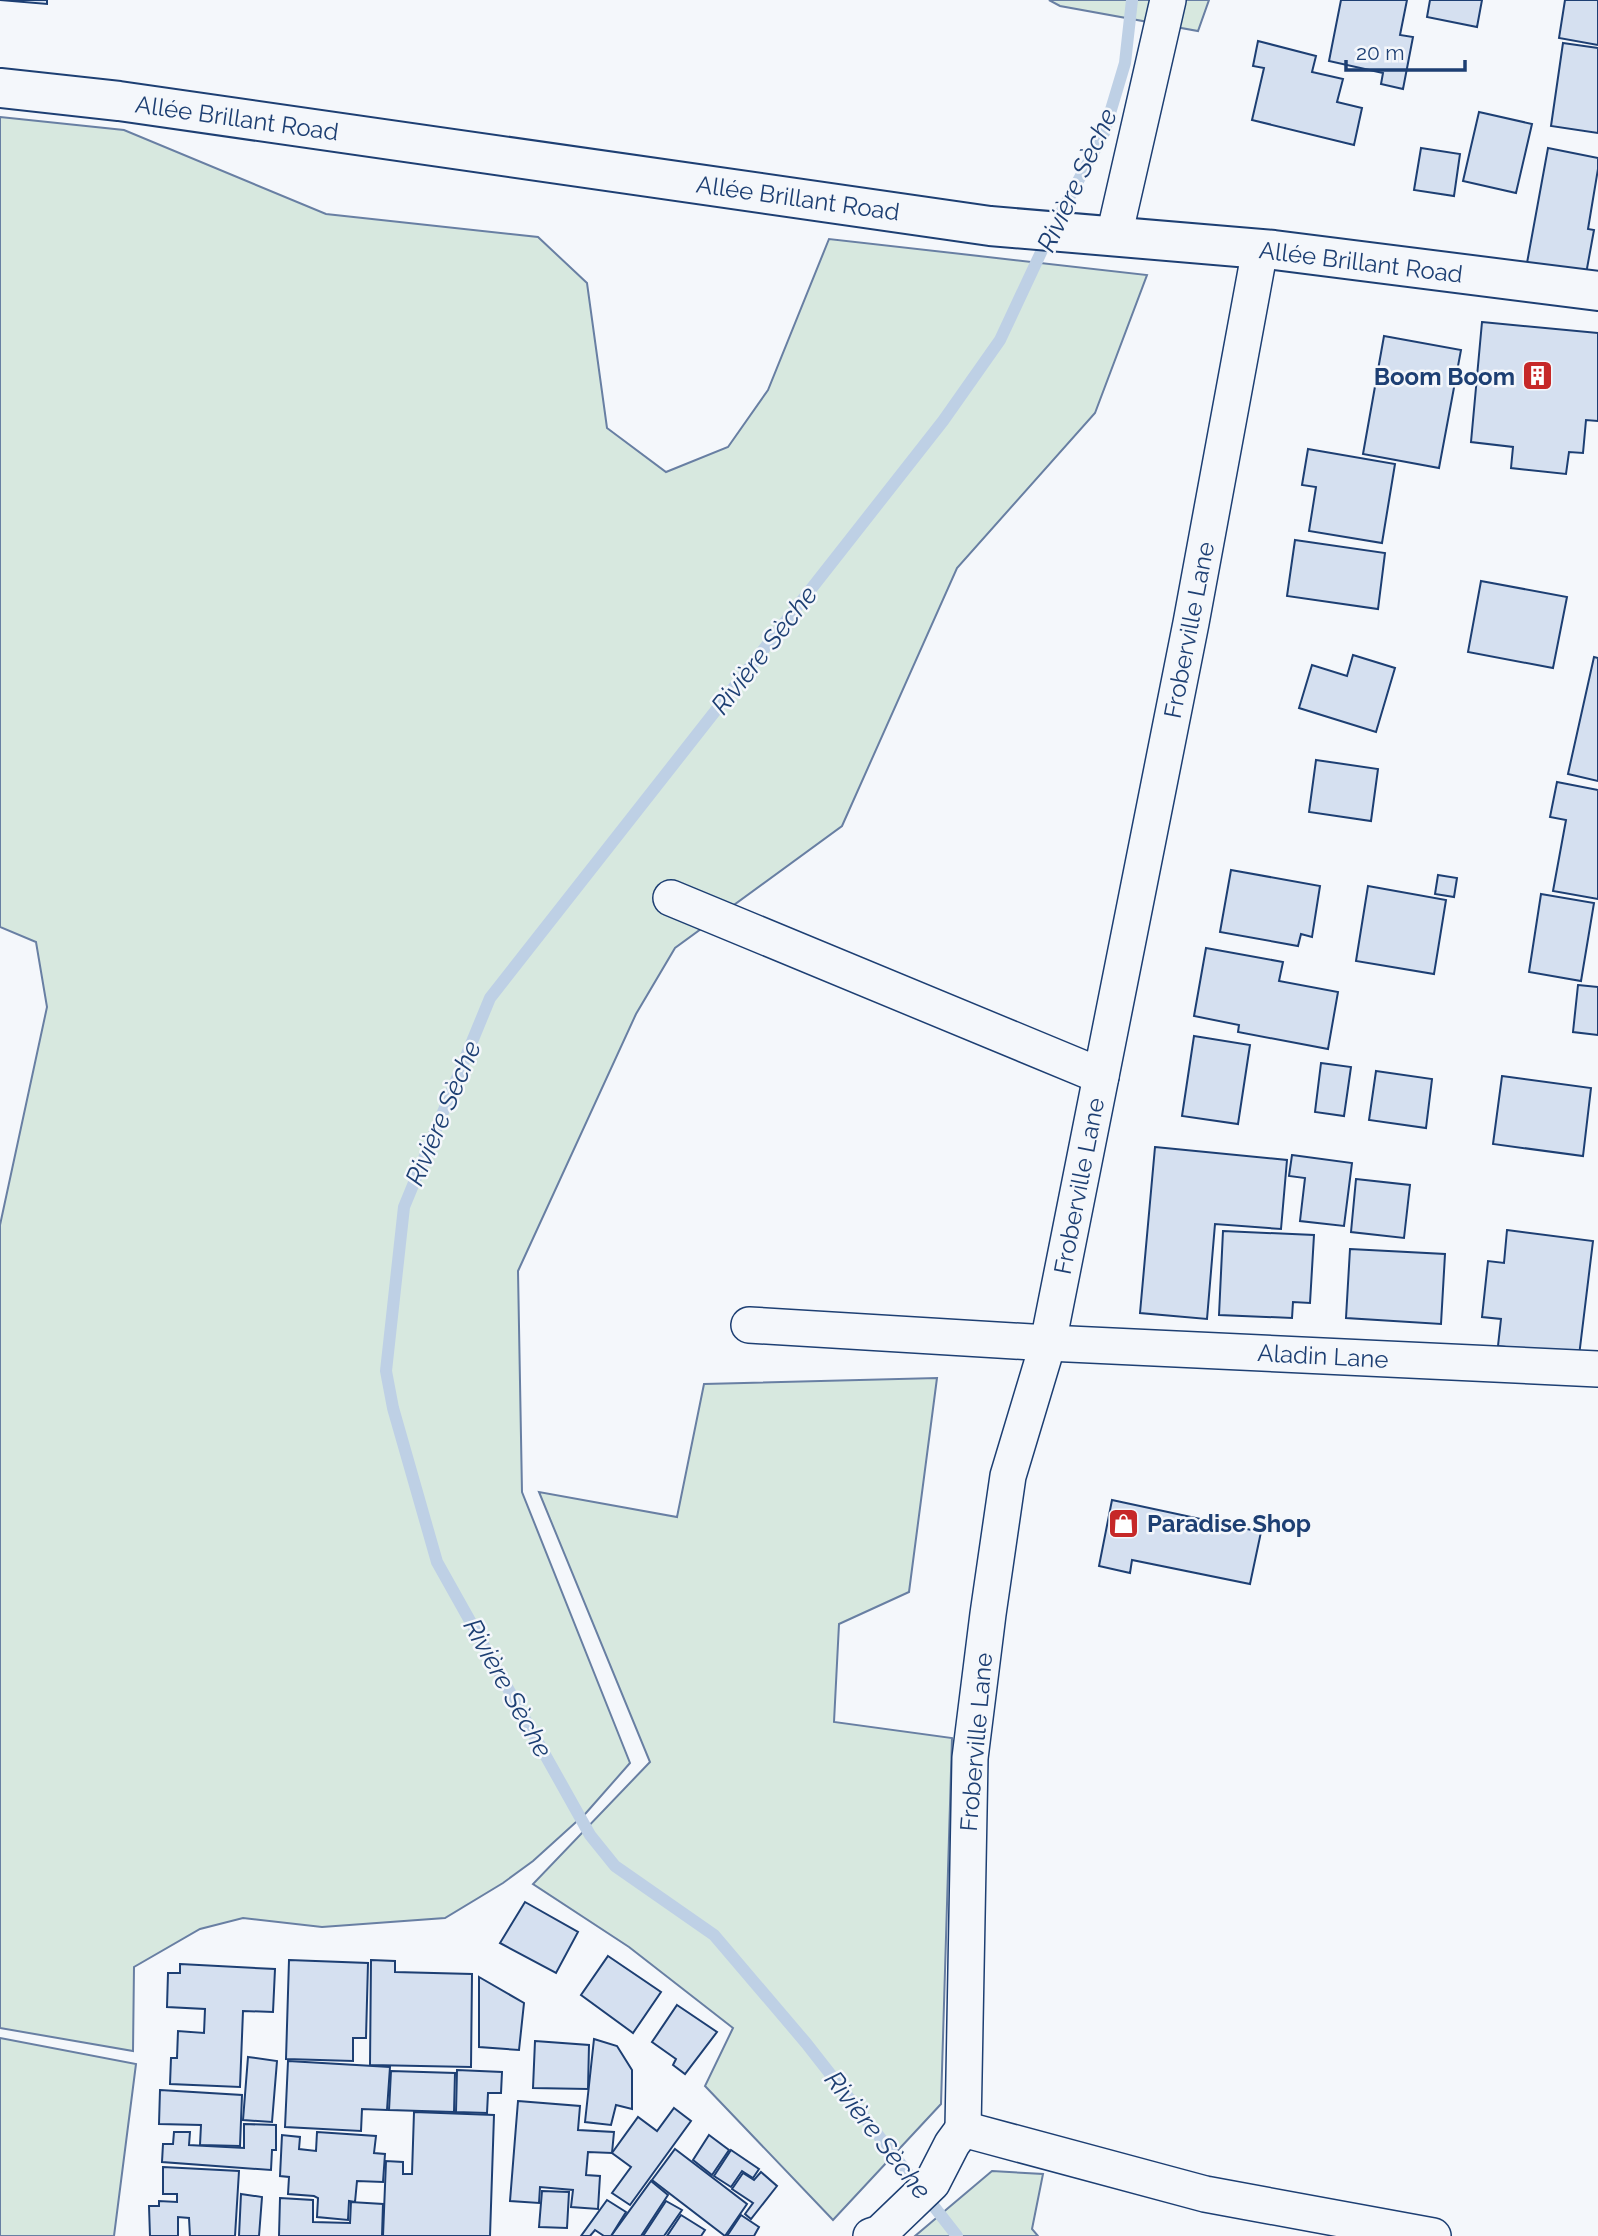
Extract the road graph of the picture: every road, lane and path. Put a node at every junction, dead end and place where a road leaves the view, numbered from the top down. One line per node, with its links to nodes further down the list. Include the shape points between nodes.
1 (1168, 0): 3 (street)
2 (0, 88): 3 (main road, Allée Brillant Road, via 990,226)
3 (1108, 235): 4 (main road, Allée Brillant Road)
4 (1260, 249): 5 (main road, Allée Brillant Road); 7 (street, Froberville Lane)
5 (1598, 291)
6 (671, 898): 7 (street)
7 (1101, 1076): 9 (street, Froberville Lane)
8 (749, 1325): 9 (street, Aladin Lane)
9 (1048, 1343): 10 (street, Aladin Lane); 11 (street, Froberville Lane, via 1008,1476 970,1758)
10 (1598, 1369)
11 (963, 2129): 12 (street, via 932,2183 880,2233); 13 (street, via 1205,2194)
12 (871, 2236)
13 (1433, 2236)

